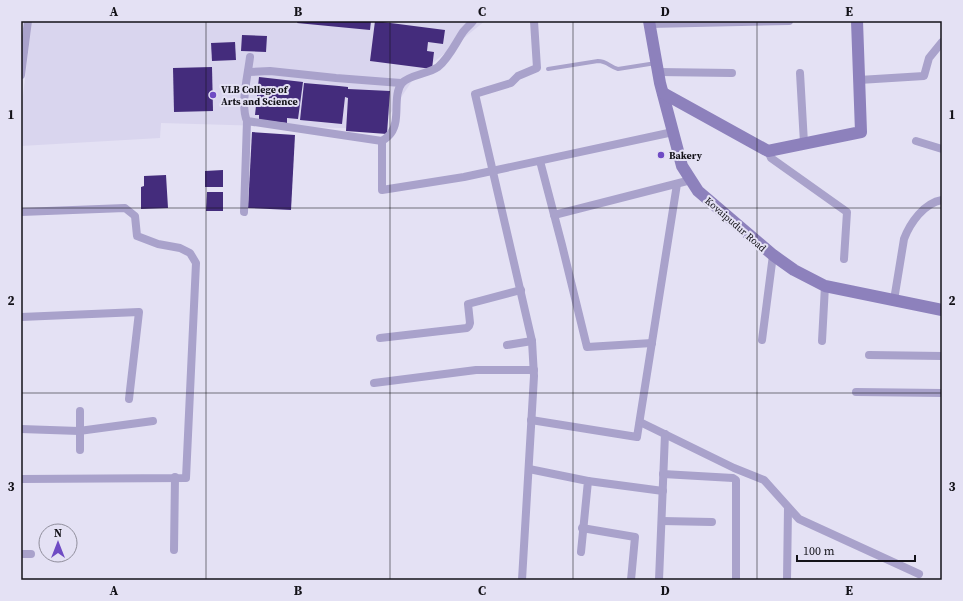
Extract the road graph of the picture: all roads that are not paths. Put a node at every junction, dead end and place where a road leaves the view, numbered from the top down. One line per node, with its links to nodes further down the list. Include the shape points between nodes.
1 (28, 21): 14 (street)
2 (473, 21): 16 (street, via 438,67 407,79)
3 (534, 21): 26 (street, via 536,68 518,76 510,83 475,94)
4 (789, 21): 6 (street)
5 (857, 21): 15 (main road)
6 (649, 23): 9 (main road, Kovaipudur Road)
7 (942, 42): 15 (street, via 929,58 924,76)
8 (250, 57): 11 (street)
9 (657, 67): 10 (lane, via 618,69 607,62 598,61); 12 (street); 17 (main road, Kovaipudur Road)
10 (548, 69)
11 (248, 72): 16 (street, via 270,71); 18 (street, via 244,104)
12 (732, 73)
13 (800, 73): 22 (street)
14 (21, 75)
15 (859, 80): 22 (main road, via 861,132)
16 (401, 84): 20 (street, via 392,133)
17 (663, 93): 19 (main road, Kovaipudur Road); 24 (main road)
18 (247, 121): 20 (street); 31 (street)
19 (673, 132): 25 (street); 27 (main road, Kovaipudur Road, via 682,166)
20 (382, 141): 26 (street, via 382,190)
21 (916, 141): 23 (street)
22 (804, 144): 24 (main road)
23 (942, 149)
24 (768, 150): 34 (street, via 771,158 847,212)
25 (540, 161): 26 (street); 32 (street)
26 (494, 171): 36 (street)
27 (691, 180): 28 (street); 33 (main road, Kovaipudur Road, via 698,191)
28 (677, 184): 32 (street); 44 (street)
29 (942, 200): 37 (street, via 930,203 908,230 904,239)
30 (21, 212): 63 (street, via 125,208 135,216 137,236 158,244 180,248 190,253 196,263 186,478)
31 (244, 212)
32 (554, 215): 44 (street, via 587,347)
33 (773, 255): 35 (main road, Kovaipudur Road, via 794,270); 41 (street)
34 (844, 259)
35 (825, 286): 37 (main road, Kovaipudur Road); 43 (street)
36 (521, 290): 40 (street, via 468,304 470,323 467,328); 42 (street)
37 (894, 300): 38 (main road, Kovaipudur Road)
38 (942, 310)
39 (21, 317): 52 (street, via 139,312)
40 (380, 338)
41 (762, 340)
42 (532, 341): 45 (street); 48 (street)
43 (822, 341)
44 (652, 343): 56 (street)
45 (507, 345)
46 (869, 355): 47 (street)
47 (942, 356)
48 (534, 370): 49 (street, via 476,370); 54 (street)
49 (374, 383)
50 (856, 392): 51 (street)
51 (942, 393)
52 (129, 399)
53 (80, 411): 58 (street)
54 (532, 420): 56 (street, via 637,437); 61 (street)
55 (153, 421): 58 (street)
56 (640, 422): 59 (street)
57 (21, 429): 58 (street)
58 (79, 431): 60 (street)
59 (665, 434): 62 (street); 67 (street, via 764,480)
60 (80, 450)
61 (529, 469): 65 (street); 76 (street)
62 (663, 474): 66 (street); 79 (street, via 736,480)
63 (175, 477): 64 (street); 71 (street)
64 (21, 478)
65 (588, 481): 66 (street); 70 (street)
66 (663, 491): 68 (street)
67 (788, 508): 75 (street, via 799,520); 80 (street)
68 (662, 521): 69 (street); 78 (street)
69 (712, 522)
70 (582, 528): 72 (street); 77 (street, via 635,537)
71 (174, 550)
72 (581, 552)
73 (21, 554): 74 (street)
74 (31, 554)
75 (919, 574)
76 (522, 580)
77 (631, 580)
78 (659, 580)
79 (736, 580)
80 (787, 580)

